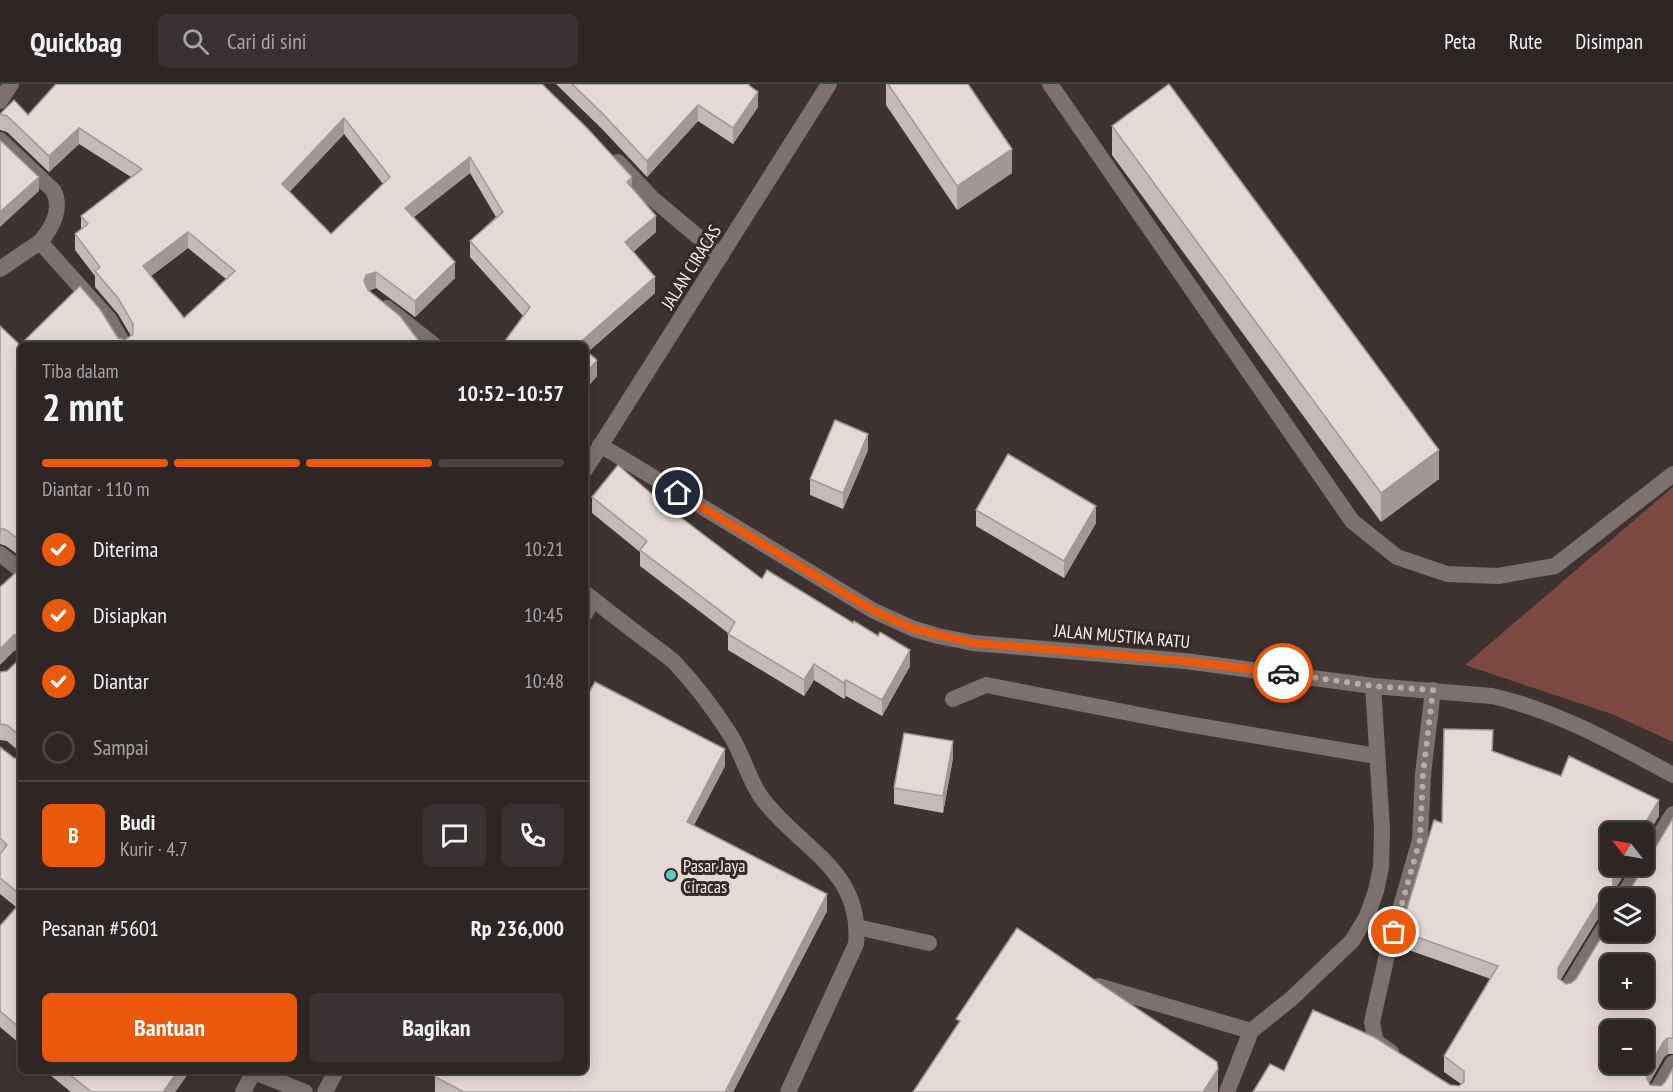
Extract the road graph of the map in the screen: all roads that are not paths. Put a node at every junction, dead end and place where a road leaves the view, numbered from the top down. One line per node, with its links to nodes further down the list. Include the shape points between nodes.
1 (11, 84): 4 (street)
2 (829, 84): 8 (street, JALAN CIRACAS)
3 (1055, 86): 15 (street, via 1352,521 1397,557 1447,574 1498,576 1555,566)
4 (0, 101)
5 (0, 140): 7 (street, via 57,197 52,226)
6 (603, 146): 8 (street, via 652,198)
7 (40, 242): 9 (street); 11 (street, via 109,319)
8 (721, 256): 13 (street, JALAN CIRACAS)
9 (0, 269)
10 (375, 298): 12 (street)
11 (122, 342)
12 (430, 342)
13 (600, 445): 14 (street, JALAN CIRACAS); 19 (street, JALAN MUSTIKA RATU, via 874,611 914,629 974,643 1185,661)
14 (588, 464)
15 (1673, 474)
16 (0, 554): 17 (street)
17 (18, 568)
18 (588, 602): 26 (street, via 674,662 700,693 731,737 761,797 778,818 831,865 844,886)
19 (1373, 686): 20 (street, JALAN MUSTIKA RATU); 22 (street)
20 (1433, 690): 23 (street, JALAN MUSTIKA RATU, via 1510,700 1602,738); 32 (street, via 1420,840 1372,1022 1378,1043)
21 (953, 699): 22 (street, via 986,685)
22 (1376, 756): 31 (street, via 1381,867 1367,916 1352,941)
23 (1673, 775)
24 (1673, 814): 25 (street)
25 (1654, 845)
26 (857, 927): 28 (street); 40 (street, via 855,944)
27 (1600, 936): 30 (street)
28 (929, 943)
29 (1098, 986): 31 (street)
30 (1567, 989)
31 (1251, 1031): 41 (street)
32 (1408, 1062)
33 (1673, 1063): 42 (street)
34 (252, 1074): 37 (street)
35 (261, 1074): 38 (street)
36 (334, 1074): 39 (street)
37 (243, 1092)
38 (305, 1092)
39 (325, 1092)
40 (788, 1092)
41 (1227, 1092)
42 (1656, 1092)

